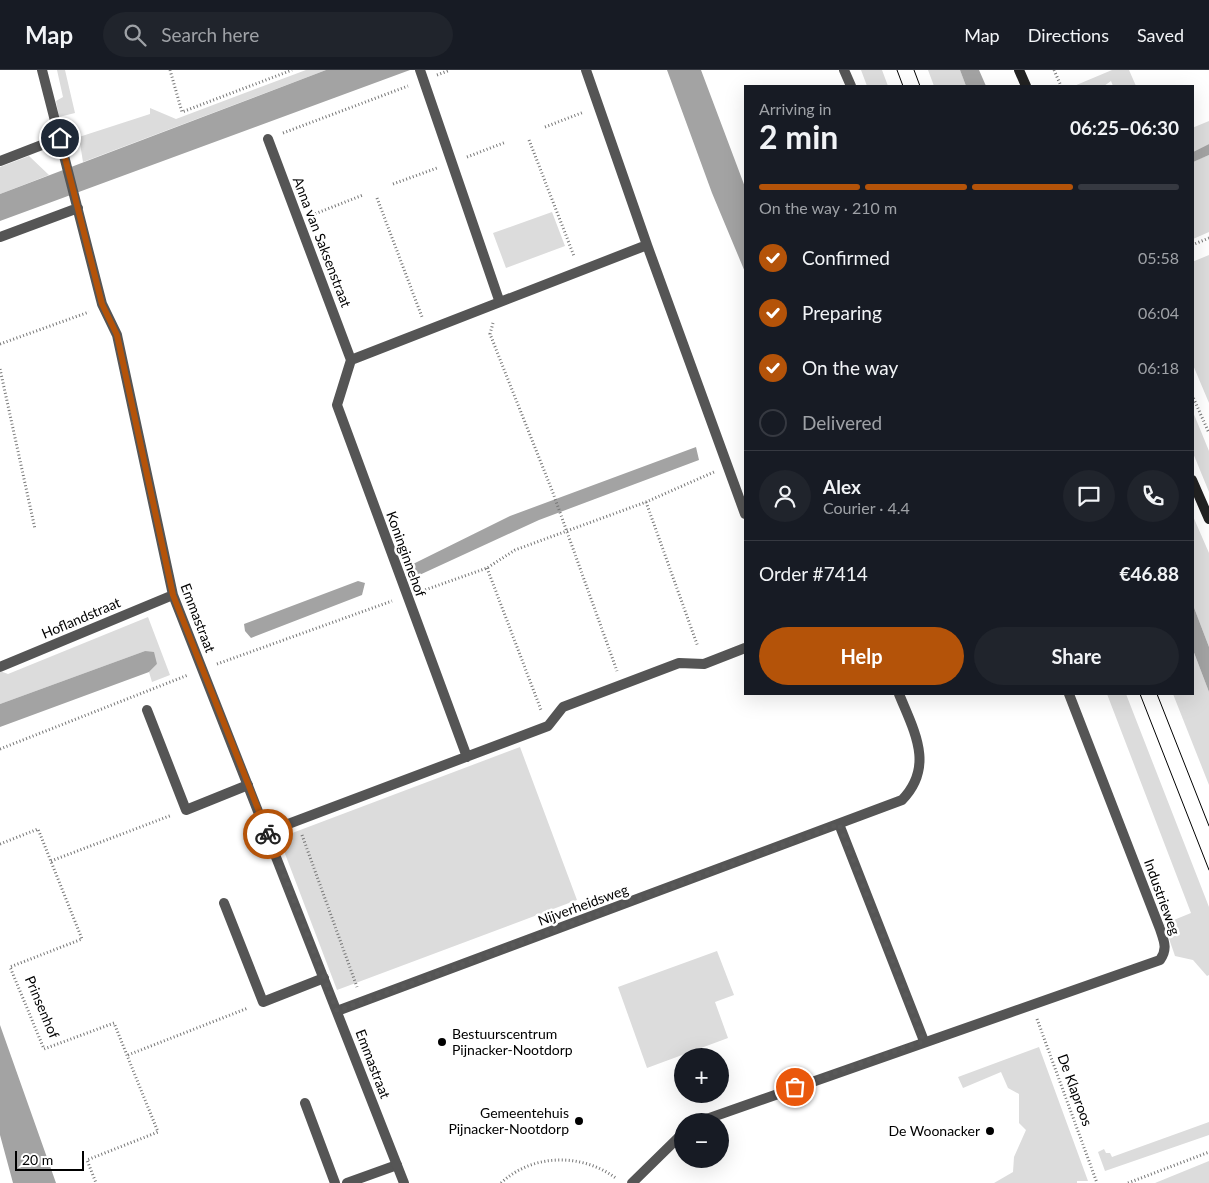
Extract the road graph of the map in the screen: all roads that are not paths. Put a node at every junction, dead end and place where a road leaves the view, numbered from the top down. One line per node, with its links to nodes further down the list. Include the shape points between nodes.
1 (42, 70): 8 (street, Emmastraat)
2 (586, 70): 13 (street)
3 (844, 70): 6 (street)
4 (1019, 70): 7 (main road)
5 (421, 74): 14 (street)
6 (850, 85)
7 (1026, 85)
8 (60, 138): 10 (street); 11 (street, Emmastraat)
9 (268, 139): 15 (street, Anna van Saksenstraat)
10 (0, 161)
11 (77, 204): 12 (street); 19 (street, Emmastraat, via 103,306 117,335)
12 (0, 237)
13 (646, 244): 14 (street); 17 (street)
14 (499, 300): 15 (street)
15 (351, 360): 25 (street, Koninginnehof, via 337,405)
16 (1194, 485): 18 (main road)
17 (744, 511)
18 (1209, 519)
19 (173, 595): 21 (street, Hoflandstraat); 26 (street, Emmastraat)
20 (744, 648): 25 (street, via 704,664 680,663 563,707 548,726)
21 (0, 667)
22 (898, 695): 27 (street, Nijverheidsweg, via 916,738 920,759 917,780 902,800)
23 (1070, 695): 32 (street, Industrieweg, via 1160,929 1165,953 1160,960)
24 (147, 710): 26 (street, via 186,810)
25 (467, 757): 28 (street)
26 (248, 785): 28 (street, Emmastraat)
27 (839, 824): 31 (street, Nijverheidsweg); 32 (street)
28 (267, 832): 30 (street, Emmastraat)
29 (224, 903): 30 (street, via 263,1002)
30 (324, 978): 31 (street, Emmastraat)
31 (337, 1011): 36 (street, Emmastraat)
32 (924, 1041): 34 (street, Industrieweg)
33 (305, 1103): 37 (street)
34 (723, 1113)
35 (674, 1142): 40 (street)
36 (397, 1165): 38 (street); 39 (street, Emmastraat)
37 (335, 1183)
38 (347, 1183)
39 (404, 1183)
40 (632, 1183)

